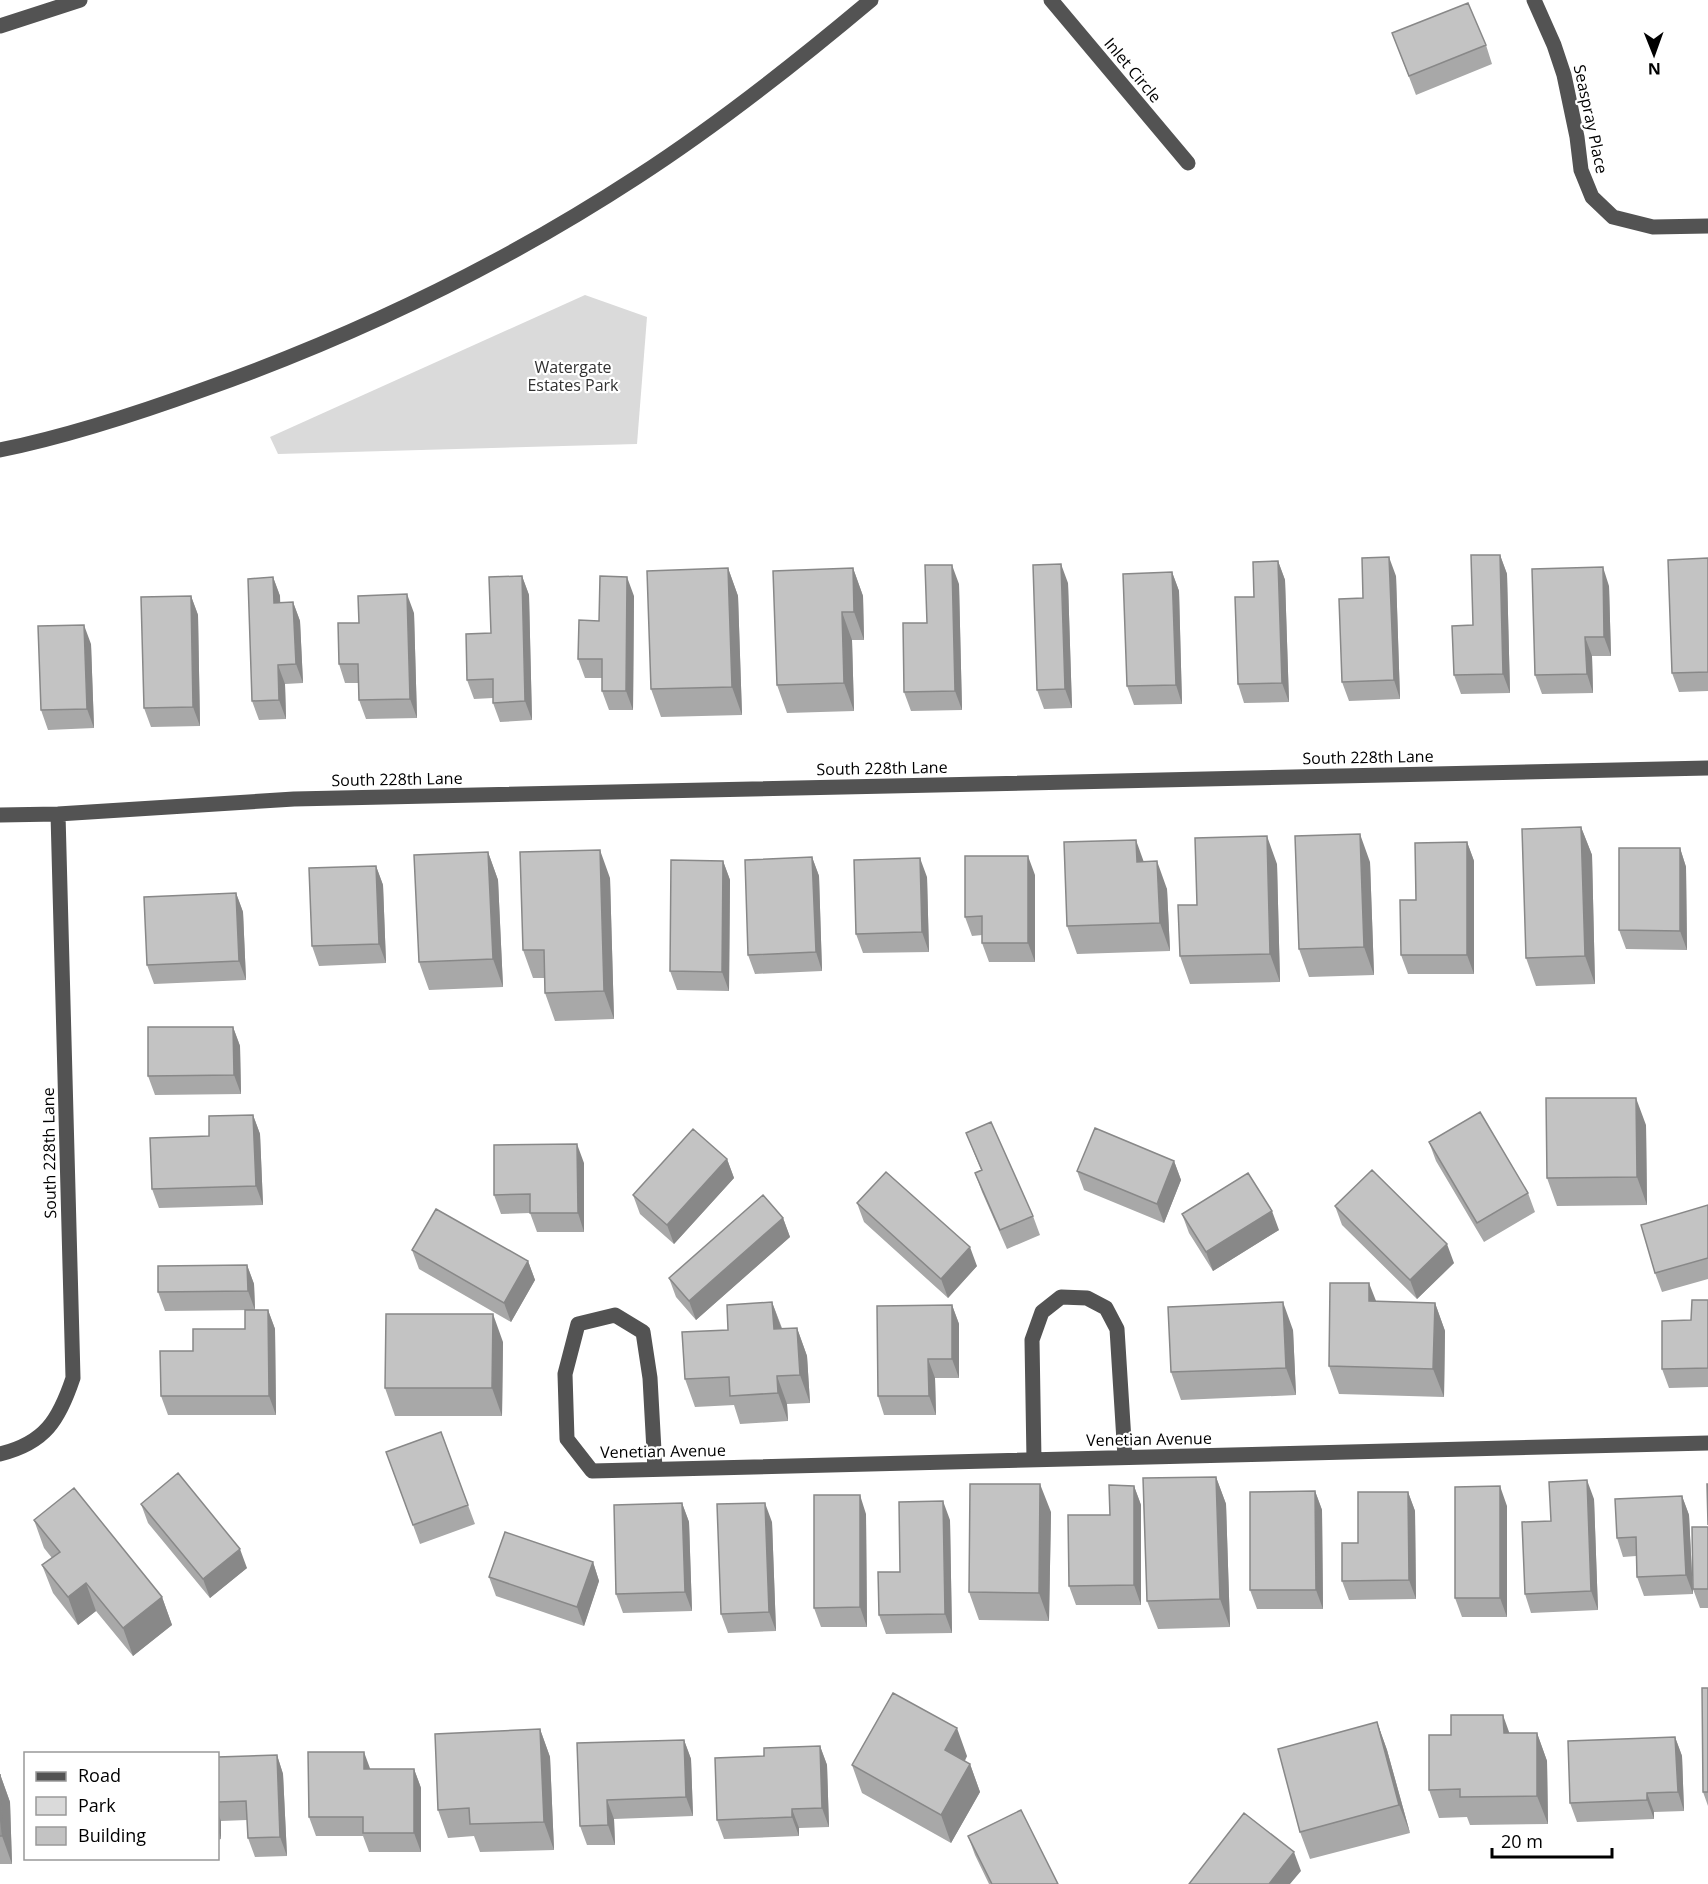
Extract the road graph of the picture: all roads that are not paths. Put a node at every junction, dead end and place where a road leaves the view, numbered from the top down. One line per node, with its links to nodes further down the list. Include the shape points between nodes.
1 (80, 0): 5 (street)
2 (871, 0): 8 (street, via 750,98 638,177 524,246 402,309 276,364 158,406)
3 (1052, 0): 6 (street, Inlet Circle)
4 (1534, 0): 7 (street, Seaspray Place, via 1564,75 1581,170 1592,197 1613,217 1643,225)
5 (0, 26)
6 (1188, 163)
7 (1708, 226)
8 (0, 450)
9 (1708, 768): 10 (street, South 228th Lane, via 294,799)
10 (58, 814): 11 (street, South 228th Lane); 13 (street, South 228th Lane, via 73,1378 63,1406 45,1431 21,1449)
11 (0, 815)
12 (1708, 1443): 14 (street, Venetian Avenue)
13 (0, 1454)
14 (1125, 1457): 15 (street, Venetian Avenue); 15 (street, via 1116,1329 1106,1308 1087,1298 1061,1297 1042,1312 1032,1340)
15 (1034, 1460): 16 (street, Venetian Avenue)
16 (655, 1469): 16 (street, Venetian Avenue, via 592,1471 567,1439 565,1374 578,1324 615,1315 644,1332)

